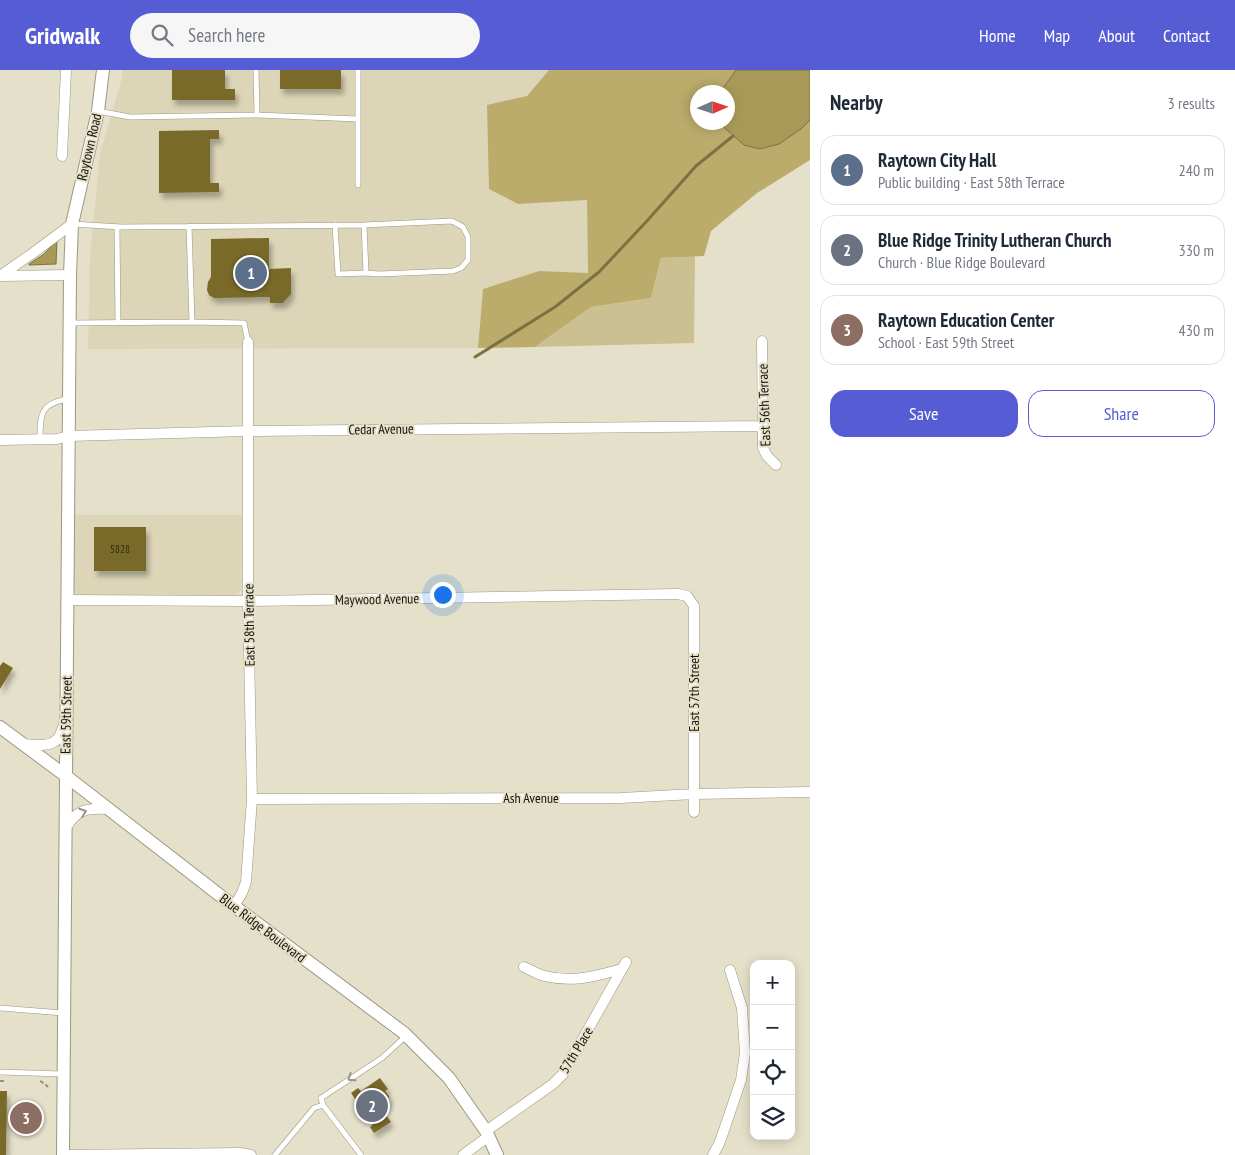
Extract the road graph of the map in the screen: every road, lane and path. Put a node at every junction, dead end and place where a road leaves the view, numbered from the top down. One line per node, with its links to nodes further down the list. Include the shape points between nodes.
1 (66, 70): 8 (street, via 69,82)
2 (103, 70): 5 (street, Raytown Road)
3 (256, 70): 6 (lane)
4 (358, 70): 7 (lane)
5 (98, 111): 6 (lane, via 130,117); 10 (street, Raytown Road)
6 (257, 115): 7 (lane)
7 (358, 119): 9 (lane)
8 (62, 156)
9 (358, 185)
10 (72, 224): 14 (lane); 16 (street, Raytown Road); 17 (street)
11 (335, 225): 12 (lane); 13 (lane); 15 (lane, via 338,274)
12 (364, 225): 15 (lane); 15 (lane, via 452,221 463,226 468,237 468,260 453,272)
13 (189, 226): 14 (lane); 18 (lane)
14 (117, 227): 19 (lane)
15 (366, 273)
16 (70, 275): 17 (street); 20 (street, East 59th Street)
17 (1, 276)
18 (192, 322): 19 (lane); 22 (lane, via 244,323)
19 (118, 323): 20 (lane)
20 (70, 324): 23 (street, East 59th Street)
21 (762, 341): 24 (street, East 56th Terrace)
22 (248, 342): 25 (street, East 58th Terrace)
23 (69, 399): 26 (street, East 59th Street); 27 (lane, via 57,401 44,410)
24 (762, 426): 25 (street, Cedar Avenue); 29 (street, East 56th Terrace, via 763,448)
25 (248, 430): 26 (street, Cedar Avenue); 32 (street, East 58th Terrace)
26 (68, 436): 27 (street, Cedar Avenue); 31 (street, East 59th Street)
27 (40, 439): 28 (street, Cedar Avenue)
28 (0, 440)
29 (776, 465)
30 (687, 596): 32 (street, Maywood Avenue); 38 (street, East 57th Street, via 694,606)
31 (68, 600): 32 (street, Maywood Avenue); 33 (street, East 59th Street)
32 (248, 601): 39 (street, East 58th Terrace)
33 (66, 718): 35 (street, via 58,739 36,746); 36 (street, East 59th Street)
34 (0, 727): 35 (street, Blue Ridge Boulevard)
35 (23, 744): 36 (street, Blue Ridge Boulevard)
36 (66, 776): 40 (street, Blue Ridge Boulevard); 42 (street, East 59th Street)
37 (810, 792): 38 (street, Ash Avenue)
38 (694, 794): 39 (street, Ash Avenue, via 621,798); 41 (street, East 57th Street)
39 (252, 799): 43 (street, East 58th Terrace, via 246,882)
40 (108, 808): 42 (street, one-way to 40, via 80,812); 43 (street, Blue Ridge Boulevard)
41 (694, 812)
42 (65, 828): 47 (street, East 59th Street)
43 (234, 906): 48 (street, Blue Ridge Boulevard)
44 (524, 967): 52 (street, 57th Place, via 543,976 565,980 589,978 624,966 563,1074)
45 (730, 970): 59 (street, via 742,1008 745,1053 741,1080)
46 (0, 1008): 47 (lane)
47 (64, 1012): 50 (street, East 59th Street)
48 (407, 1036): 51 (lane, one-way to 51, via 382,1058 321,1098); 52 (street, Blue Ridge Boulevard, via 449,1078)
49 (0, 1072): 50 (lane)
50 (63, 1074): 53 (street, East 59th Street)
51 (323, 1105): 55 (lane, via 314,1108); 56 (lane)
52 (487, 1133): 57 (street, 57th Place); 58 (street, Blue Ridge Boulevard)
53 (63, 1155): 54 (street)
54 (251, 1155)
55 (275, 1155)
56 (361, 1155)
57 (463, 1155)
58 (497, 1155)
59 (713, 1155)

